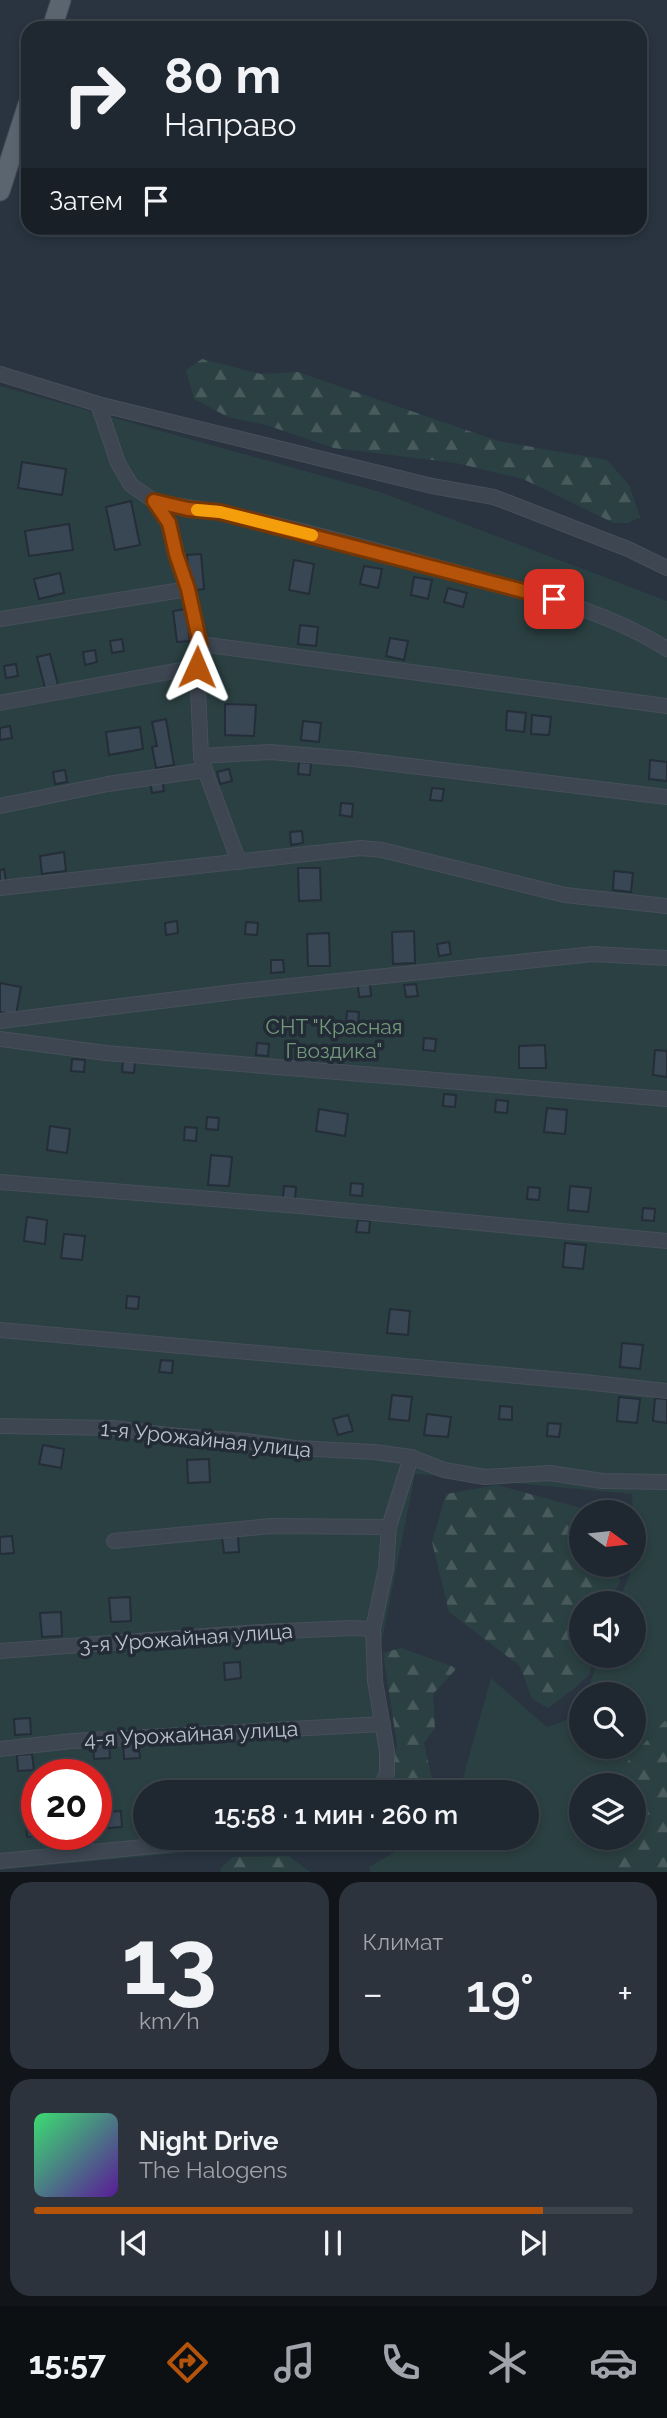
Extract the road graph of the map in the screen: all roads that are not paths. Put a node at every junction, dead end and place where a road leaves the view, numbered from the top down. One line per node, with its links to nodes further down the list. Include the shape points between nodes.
1 (61, 0): 2 (main road)
2 (54, 21)
3 (21, 126): 4 (main road)
4 (0, 191)
5 (0, 375): 6 (street)
6 (98, 404): 7 (street, via 118,463 131,485); 8 (street, via 494,497)
7 (154, 501): 9 (street, via 169,523); 12 (street, via 220,512 554,599 608,619)
8 (667, 568)
9 (188, 589): 10 (street); 11 (street)
10 (0, 619)
11 (200, 644): 13 (street); 15 (street)
12 (667, 649)
13 (197, 667): 14 (street); 16 (street)
14 (0, 703)
15 (667, 706)
16 (203, 763): 17 (street, via 270,752); 18 (street); 19 (street)
17 (667, 797)
18 (0, 806)
19 (239, 862): 20 (street); 21 (street, via 361,848 382,850 565,895)
20 (0, 888)
21 (667, 906)
22 (667, 958): 23 (street, via 593,954)
23 (0, 1021)
24 (0, 1039): 25 (street, via 106,1053)
25 (667, 1099)
26 (0, 1182): 27 (street)
27 (667, 1241)
28 (0, 1330): 29 (street)
29 (667, 1391)
30 (0, 1426): 31 (street, 1-я Урожайная улица, via 114,1428)
31 (411, 1457): 32 (street, 1-я Урожайная улица, via 444,1470 485,1477 550,1473 602,1481); 33 (street)
32 (667, 1482)
33 (389, 1527): 34 (street, via 271,1526); 35 (street)
34 (114, 1541)
35 (373, 1629): 36 (street, 3-я Урожайная улица, via 260,1632); 37 (street)
36 (0, 1651)
37 (383, 1724): 38 (street, 4-я Урожайная улица); 39 (street)
38 (0, 1749)
39 (384, 1780)
40 (133, 1848): 41 (street)
41 (0, 1861)

